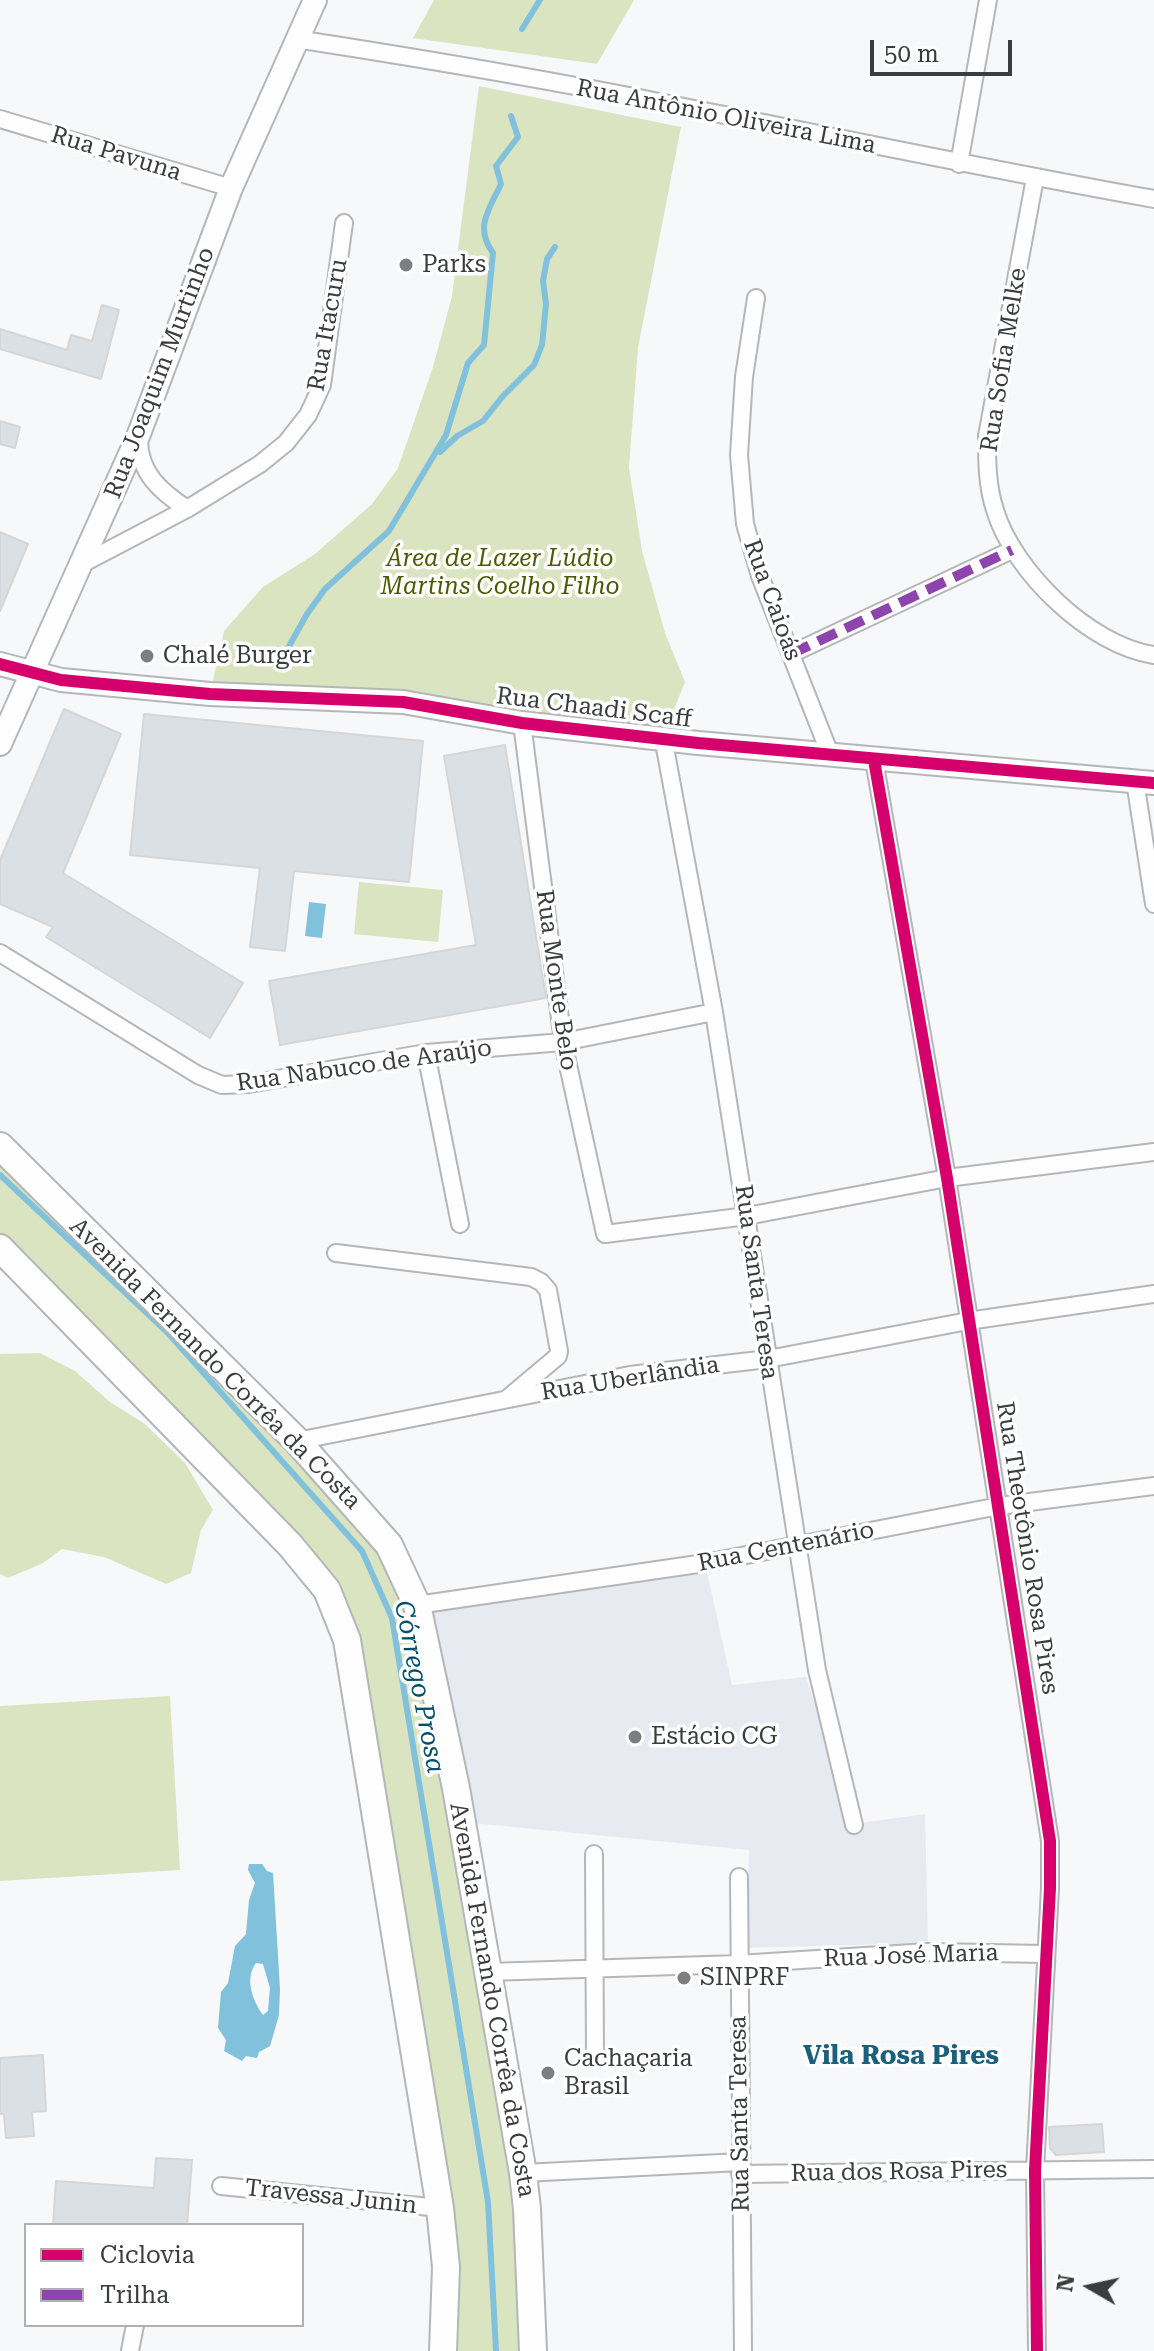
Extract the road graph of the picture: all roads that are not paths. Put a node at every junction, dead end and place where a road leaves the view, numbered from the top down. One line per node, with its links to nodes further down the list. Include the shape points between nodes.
1 (315, 0): 3 (street, Rua Joaquim Murtinho)
2 (988, 0): 5 (street)
3 (296, 39): 5 (street, Rua Antônio Oliveira Lima, via 480,68); 7 (street, Rua Joaquim Murtinho)
4 (0, 119): 7 (street, Rua Pavuna)
5 (959, 164): 6 (street, Rua Antônio Oliveira Lima)
6 (1035, 178): 8 (street, Rua Antônio Oliveira Lima); 13 (street, Rua Sofia Melke, via 987,436 995,511)
7 (231, 188): 11 (street, Rua Joaquim Murtinho)
8 (1154, 199)
9 (344, 223): 12 (street, Rua Itacuru, via 322,385 308,415 260,464)
10 (756, 298): 15 (street, Rua Caioás, via 739,455 745,524)
11 (139, 434): 12 (street, via 139,453 151,479); 14 (street, Rua Joaquim Murtinho)
12 (187, 509): 14 (street, Rua Itacuru)
13 (1012, 550): 15 (street); 16 (street, Rua Sofia Melke, via 1062,608 1102,638)
14 (82, 564): 18 (street, Rua Joaquim Murtinho)
15 (791, 654): 22 (street, Rua Caioás)
16 (1154, 655)
17 (0, 664): 18 (street, Rua Chaadi Scaff)
18 (30, 672): 19 (street, Rua Chaadi Scaff, via 61,680 210,694 403,702); 21 (street, Rua Joaquim Murtinho)
19 (522, 723): 20 (street, Rua Chaadi Scaff); 28 (street, Rua Monte Belo)
20 (663, 737): 22 (street, Rua Chaadi Scaff); 27 (street, Rua Santa Teresa)
21 (0, 744)
22 (830, 754): 23 (street, Rua Chaadi Scaff)
23 (874, 760): 24 (street, Rua Chaadi Scaff); 32 (street, Rua Theotônio Rosa Pires)
24 (1144, 782): 25 (street)
25 (1154, 904)
26 (0, 953): 29 (street, Rua Nabuco de Araújo, via 222,1085)
27 (714, 1012): 28 (street, Rua Nabuco de Araújo); 33 (street, Rua Santa Teresa)
28 (563, 1042): 29 (street, Rua Nabuco de Araújo); 33 (street, Rua Monte Belo, via 605,1234)
29 (426, 1053): 34 (street)
30 (0, 1146): 41 (main road, Avenida Fernando Corrêa da Costa)
31 (1154, 1152): 32 (street)
32 (947, 1178): 33 (street); 38 (street, Rua Theotônio Rosa Pires)
33 (747, 1216): 39 (street, Rua Santa Teresa)
34 (460, 1224)
35 (0, 1248): 59 (main road, via 290,1545 327,1590 347,1640)
36 (336, 1253): 40 (street, via 541,1282 548,1290 558,1356)
37 (1154, 1294): 38 (street, Rua Uberlândia)
38 (968, 1321): 39 (street, Rua Uberlândia); 43 (street, Rua Theotônio Rosa Pires)
39 (768, 1359): 40 (street, Rua Uberlândia, via 630,1375); 44 (street, Rua Santa Teresa)
40 (507, 1399): 41 (street, Rua Uberlândia)
41 (297, 1441): 45 (main road, Avenida Fernando Corrêa da Costa, via 389,1545)
42 (1154, 1486): 43 (street, Rua Centenário)
43 (999, 1506): 44 (street, Rua Centenário); 49 (street, Rua Theotônio Rosa Pires, via 1050,1841)
44 (797, 1545): 45 (street, Rua Centenário); 46 (street, Rua Santa Teresa, via 817,1670)
45 (417, 1605): 52 (main road, Avenida Fernando Corrêa da Costa)
46 (854, 1825)
47 (594, 1854): 51 (street)
48 (739, 1877): 50 (street, Rua Santa Teresa)
49 (1046, 1954): 50 (street, Rua José Maria, via 928,1952); 56 (street, Rua Theotônio Rosa Pires)
50 (738, 1964): 51 (street, Rua José Maria); 54 (street, Rua Santa Teresa)
51 (595, 1970): 52 (street, Rua José Maria); 53 (street)
52 (488, 1972): 57 (main road, Avenida Fernando Corrêa da Costa)
53 (595, 2057)
54 (740, 2168): 56 (street, Rua dos Rosa Pires); 57 (street, Rua dos Rosa Pires); 64 (street, Rua Santa Teresa)
55 (1154, 2169): 56 (street, Rua dos Rosa Pires)
56 (1035, 2170): 65 (street, Rua Theotônio Rosa Pires)
57 (523, 2173): 63 (main road, Avenida Fernando Corrêa da Costa)
58 (221, 2186): 59 (street, Travessa Junin)
59 (440, 2208): 62 (main road, via 446,2267)
60 (135, 2327): 61 (street)
61 (130, 2351)
62 (443, 2351)
63 (533, 2351)
64 (743, 2351)
65 (1037, 2351)

